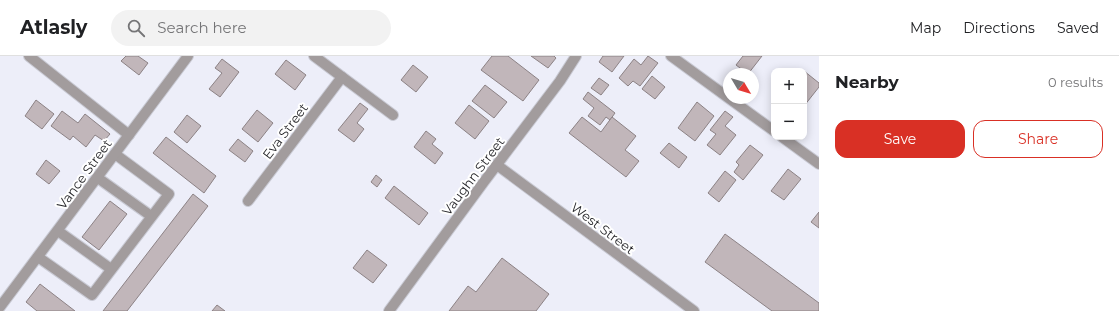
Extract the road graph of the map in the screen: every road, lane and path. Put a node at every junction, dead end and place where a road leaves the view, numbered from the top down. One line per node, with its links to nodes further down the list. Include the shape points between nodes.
1 (29, 56): 9 (street)
2 (188, 56): 9 (street, Vance Street)
3 (314, 56): 6 (street)
4 (671, 56): 8 (street)
5 (575, 57): 13 (street, Vaughn Street)
6 (342, 77): 7 (street); 15 (street, Eva Street)
7 (393, 115)
8 (771, 129)
9 (129, 134): 11 (street, Vance Street)
10 (786, 140): 12 (street)
11 (115, 154): 14 (street, Vance Street); 16 (street, via 169,194)
12 (819, 164)
13 (497, 165): 21 (street, Vaughn Street); 22 (street, West Street)
14 (98, 178): 16 (street); 17 (street, Vance Street)
15 (248, 201)
16 (151, 216): 19 (street)
17 (58, 231): 18 (street, Vance Street); 19 (street)
18 (38, 257): 19 (street, via 92,295); 20 (street, Vance Street)
19 (111, 269)
20 (0, 307)
21 (389, 311)
22 (694, 311)

